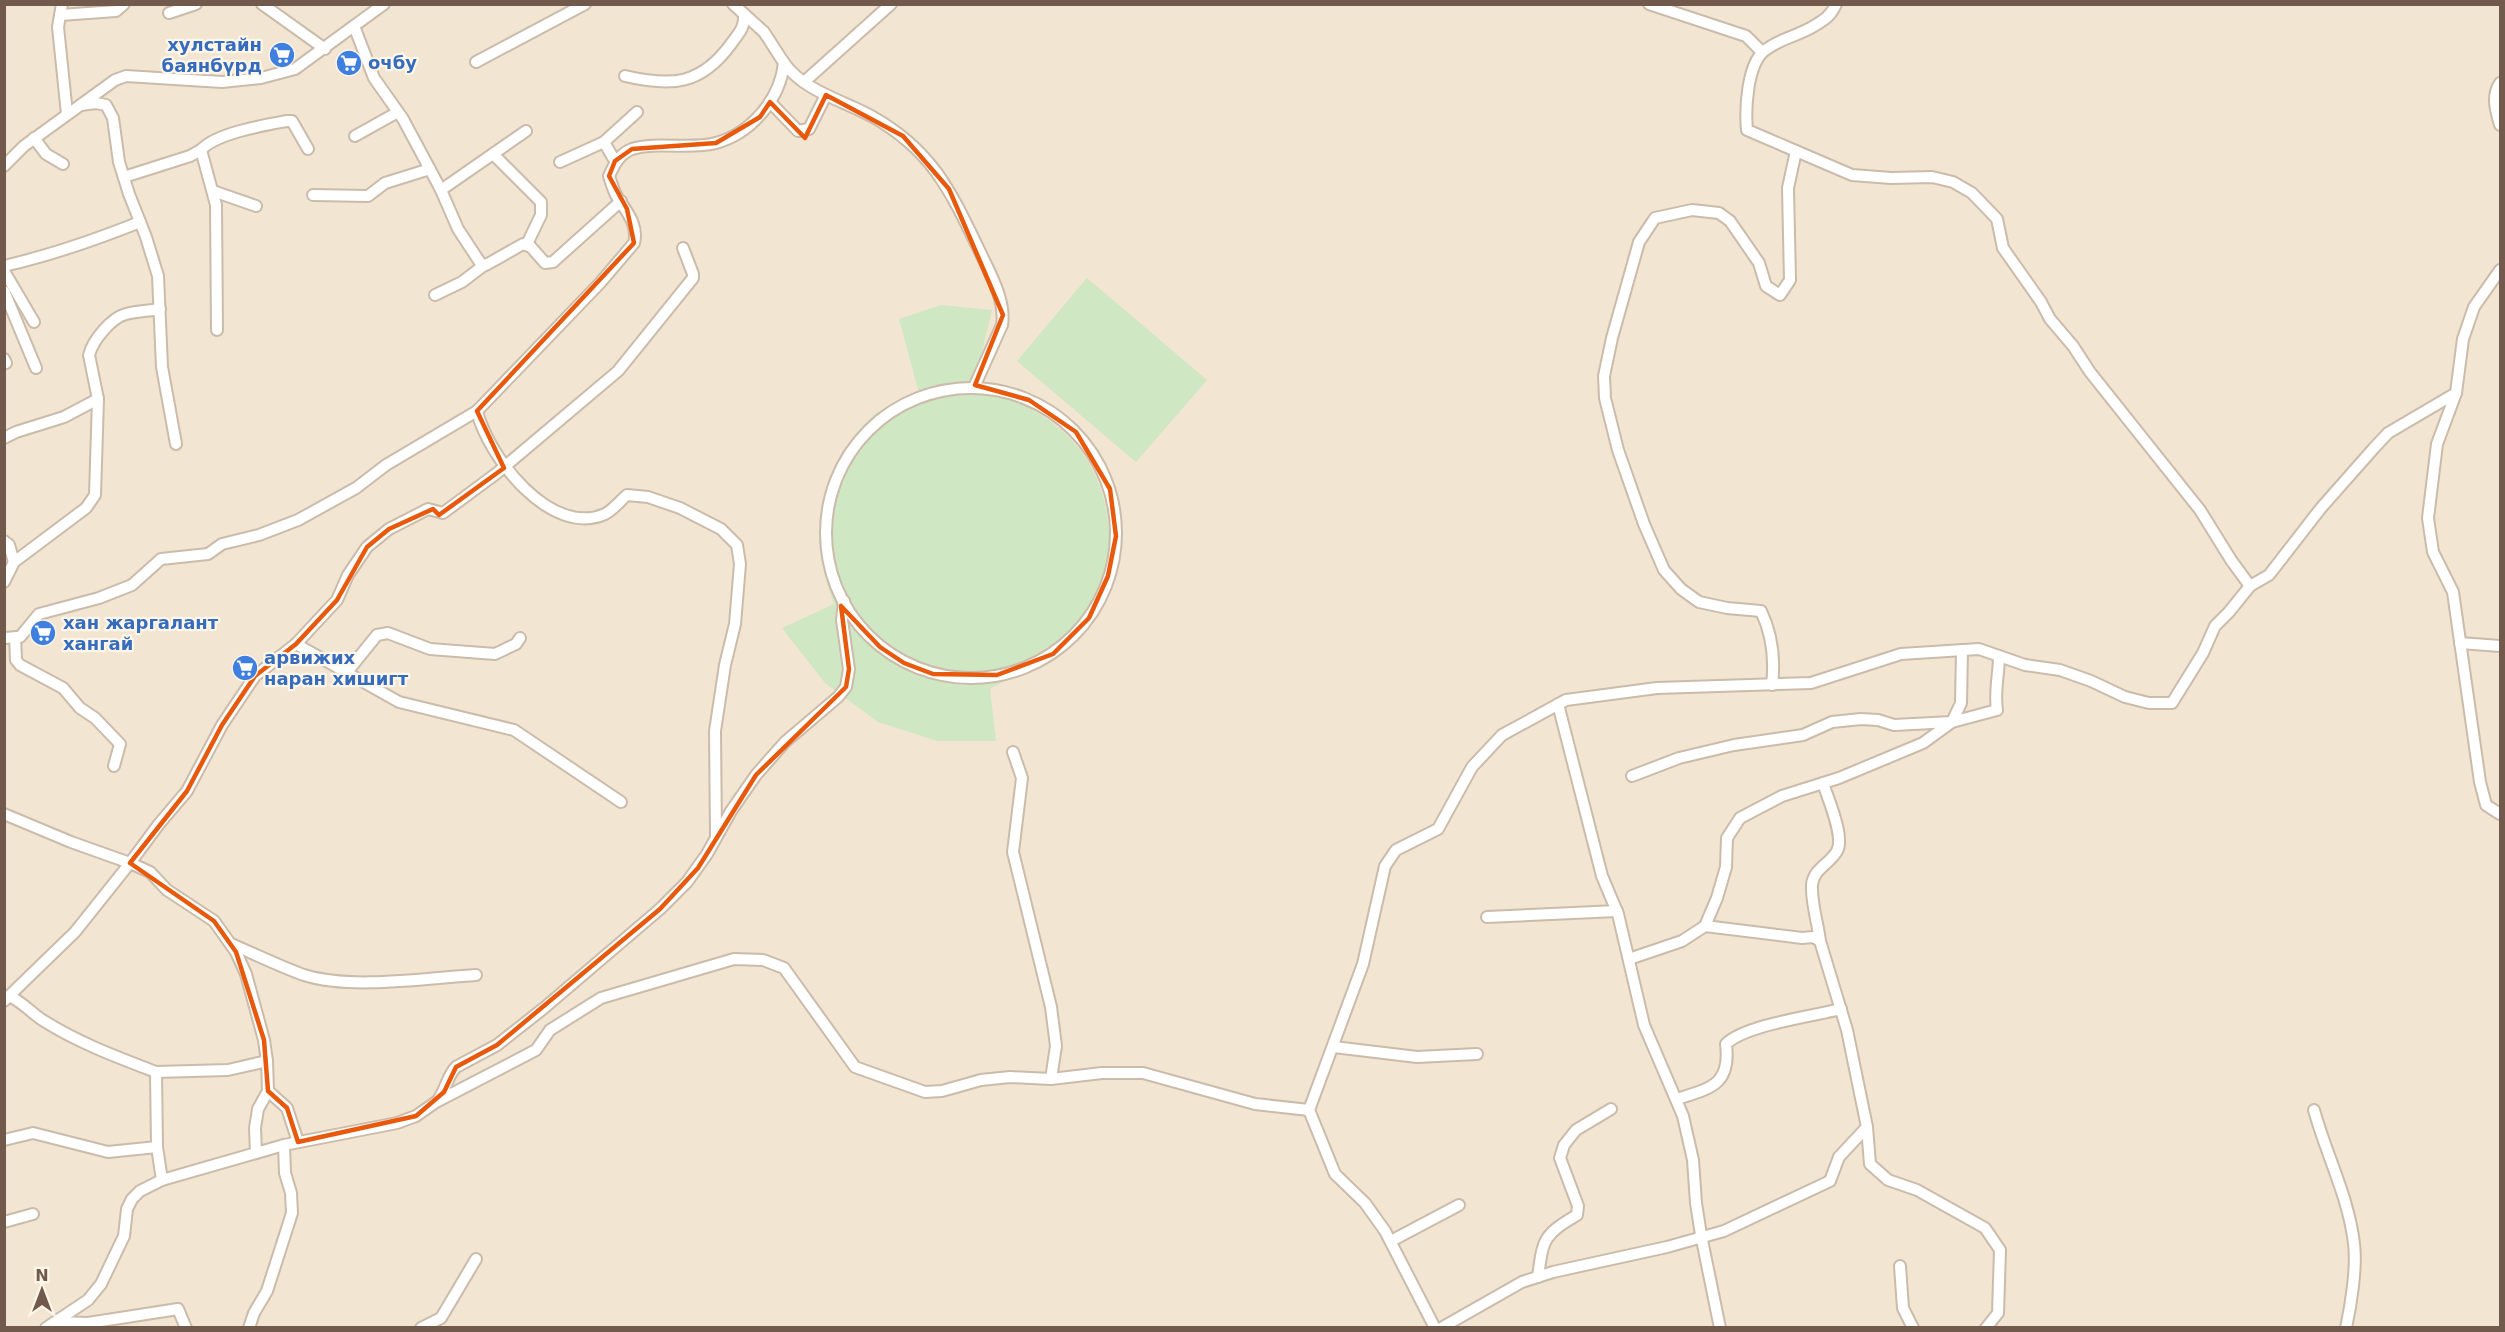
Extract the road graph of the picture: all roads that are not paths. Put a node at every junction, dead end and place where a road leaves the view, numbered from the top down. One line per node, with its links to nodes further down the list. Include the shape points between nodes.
1 (124, 4): 10 (street, via 116,11)
2 (196, 4): 11 (street)
3 (262, 4): 14 (street)
4 (384, 4): 13 (street)
5 (585, 4): 16 (street)
6 (733, 4): 12 (street)
7 (891, 4): 19 (street)
8 (1649, 4): 15 (street, via 1746,36)
9 (1836, 4): 15 (street, via 1831,15)
10 (61, 10): 26 (street, via 58,27)
11 (169, 13)
12 (744, 15): 17 (street, via 764,32); 18 (street, via 744,25 723,54 696,77 672,82)
13 (354, 26): 14 (street); 24 (street, via 374,78)
14 (325, 48): 23 (street, via 296,69 261,78 222,82 126,76)
15 (1762, 51): 34 (street, via 1749,84 1745,107 1748,130)
16 (476, 62)
17 (784, 63): 19 (street, via 794,77); 22 (street, via 782,79)
18 (625, 76)
19 (804, 82): 21 (street)
20 (2500, 83): 27 (street, via 2494,108)
21 (826, 95): 22 (street, via 809,129 798,131); 60 (street, via 903,136 929,160 949,189 987,268 1004,315)
22 (770, 102): 36 (street, via 760,117 716,143 632,149)
23 (78, 106): 26 (street); 41 (street, via 106,105 113,118)
24 (398, 112): 29 (street); 40 (street)
25 (637, 112): 31 (street)
26 (67, 114): 30 (street)
27 (2500, 125)
28 (526, 130): 35 (street)
29 (354, 136)
30 (34, 138): 38 (street, via 46,154); 39 (street)
31 (604, 142): 36 (street); 37 (street)
32 (308, 149): 33 (street, via 292,121 287,121 245,130 207,143)
33 (201, 150): 41 (street); 43 (street)
34 (1796, 151): 70 (street, via 1852,175 1932,177 1953,182 1972,193 1997,219 2003,248 2050,320 2200,510); 80 (street, via 1788,188 1790,280 1780,295 1766,286 1759,263 1730,221 1719,213 1692,210 1655,218 1639,242 1604,376 1605,398 1618,450 1664,570 1699,602 1761,611 1774,666)
35 (493, 154): 42 (street); 48 (street, via 541,202 541,215)
36 (615, 161): 45 (street, via 609,176)
37 (560, 162)
38 (63, 164)
39 (4, 165)
40 (430, 169): 42 (street); 44 (street, via 385,183 368,196)
41 (124, 177): 47 (street)
42 (441, 190): 51 (street, via 459,229)
43 (213, 191): 46 (street); 58 (street, via 217,216)
44 (313, 195)
45 (621, 201): 48 (street, via 553,262 545,263); 63 (street, via 636,235 634,243)
46 (256, 206)
47 (140, 222): 50 (street, via 67,250); 56 (street, via 158,276)
48 (527, 244): 51 (street)
49 (682, 248): 66 (street, via 693,278 618,371)
50 (4, 266)
51 (483, 266): 55 (street)
52 (2500, 270): 61 (street, via 2474,307 2463,339)
53 (4, 271): 57 (street)
54 (4, 291): 59 (street)
55 (435, 295)
56 (160, 309): 62 (street, via 124,314 108,326 90,349); 65 (street, via 162,367)
57 (34, 322)
58 (217, 330)
59 (36, 369)
60 (975, 385): 71 (street, via 913,400 879,423 854,447 829,506 827,532 829,559); 71 (street, via 1029,400 1055,414 1076,432 1101,467 1110,489 1116,536 1108,576 1089,618 1053,654 997,675 967,677 933,674 904,663 880,647 855,621)
61 (2456, 393): 70 (street, via 2388,433 2321,508 2269,575); 74 (street, via 2437,444 2428,518 2433,552 2453,592)
62 (98, 399): 64 (street, via 64,417); 68 (street, via 95,495 86,508)
63 (477, 411): 66 (street); 72 (street, via 298,520 222,544 208,554 161,559 132,585 39,614 20,637)
64 (4, 438)
65 (176, 444)
66 (503, 467): 75 (street, via 443,513 428,508 389,529 367,547 337,600); 90 (street, via 552,509 576,519 606,514 627,495 644,496 680,508 720,529 736,545 740,564 735,624 715,731)
67 (4, 541): 68 (street)
68 (14, 562): 69 (street)
69 (4, 582)
70 (2250, 586): 78 (street, via 2215,626 2204,653 2172,704 2125,698 2060,670)
71 (844, 601): 90 (street, via 842,620 849,669 846,687 770,758)
72 (10, 637): 84 (street, via 20,665 63,688 120,744)
73 (520, 638): 79 (street, via 495,654 430,649 388,633 377,635)
74 (2460, 643): 76 (street); 89 (street, via 2486,805)
75 (296, 644): 79 (street); 91 (street, via 255,676 210,744 188,791)
76 (2500, 646)
77 (1962, 650): 78 (street, via 1979,649); 80 (street, via 1901,654 1811,683); 82 (street, via 1961,703)
78 (1999, 656): 82 (street, via 1997,710)
79 (347, 672): 87 (street, via 399,702 514,730)
80 (1772, 685): 81 (street, via 1647,689)
81 (1558, 704): 92 (street, via 1602,876); 101 (street, via 1502,735 1472,767 1438,830 1396,850 1385,866 1363,964)
82 (1952, 722): 85 (street, via 1832,722 1803,735 1679,758); 86 (street, via 1923,743)
83 (1012, 752): 105 (street, via 1022,778 1012,852 1051,1007 1056,1046)
84 (114, 766)
85 (1632, 776)
86 (1823, 783): 94 (street, via 1782,796 1740,818 1726,838 1725,867); 95 (street, via 1840,843 1837,853 1817,872 1812,884)
87 (621, 802)
88 (4, 814): 91 (street)
89 (2500, 814)
90 (716, 836): 108 (street, via 698,868 660,909 497,1045 456,1067)
91 (130, 863): 96 (street, via 150,872 167,890 214,921); 99 (street, via 68,940)
92 (1617, 911): 93 (street); 97 (street)
93 (1487, 917)
94 (1705, 926): 95 (street, via 1813,937); 97 (street, via 1682,941)
95 (1820, 941): 100 (street)
96 (228, 942): 98 (street, via 306,975 335,980 370,982); 103 (street, via 246,974)
97 (1629, 959): 107 (street, via 1652,1049)
98 (476, 975)
99 (7, 999): 104 (street, via 20,1001 42,1020 99,1050)
100 (1841, 1009): 107 (street, via 1744,1033 1726,1044 1727,1070 1722,1077 1706,1090); 112 (street)
101 (1334, 1047): 102 (street, via 1417,1057); 110 (street)
102 (1477, 1054)
103 (267, 1061): 104 (street, via 228,1070); 106 (street)
104 (156, 1072): 116 (street)
105 (1051, 1079): 108 (street, via 1006,1077 925,1092 891,1082 855,1067 788,971 774,963 748,958 601,998 550,1030 536,1050); 110 (street, via 1102,1073 1147,1074 1255,1104)
106 (268, 1091): 114 (street, via 286,1108); 117 (street, via 258,1109)
107 (1677, 1099): 122 (street, via 1693,1160)
108 (436, 1102): 114 (street, via 397,1123)
109 (1611, 1109): 126 (street, via 1576,1130 1563,1145 1560,1158 1578,1206 1577,1215 1543,1240)
110 (1309, 1110): 123 (street, via 1335,1174 1365,1203)
111 (2314, 1110): 137 (street, via 2354,1245)
112 (1867, 1127): 122 (street, via 1839,1157 1830,1181); 136 (street, via 1870,1164 1888,1180 1917,1190 1985,1228 2000,1250 1998,1313)
113 (4, 1140): 116 (street, via 33,1133 108,1152)
114 (298, 1142): 115 (street)
115 (284, 1145): 117 (street); 130 (street, via 292,1213 267,1291)
116 (157, 1147): 118 (street)
117 (256, 1153): 118 (street)
118 (162, 1180): 127 (street, via 132,1199 124,1236 101,1284)
119 (1459, 1205): 123 (street)
120 (33, 1214): 121 (street)
121 (4, 1222)
122 (1702, 1238): 126 (street); 134 (street)
123 (1391, 1241): 132 (street)
124 (476, 1259): 131 (street, via 441,1318)
125 (1900, 1266): 135 (street, via 1903,1308)
126 (1538, 1277): 133 (street, via 1522,1282)
127 (64, 1324): 128 (street); 129 (street, via 178,1309)
128 (46, 1328)
129 (186, 1328)
130 (249, 1328)
131 (420, 1328)
132 (1435, 1328)
133 (1441, 1328)
134 (1720, 1328)
135 (1913, 1328)
136 (1986, 1328)
137 (2346, 1328)

